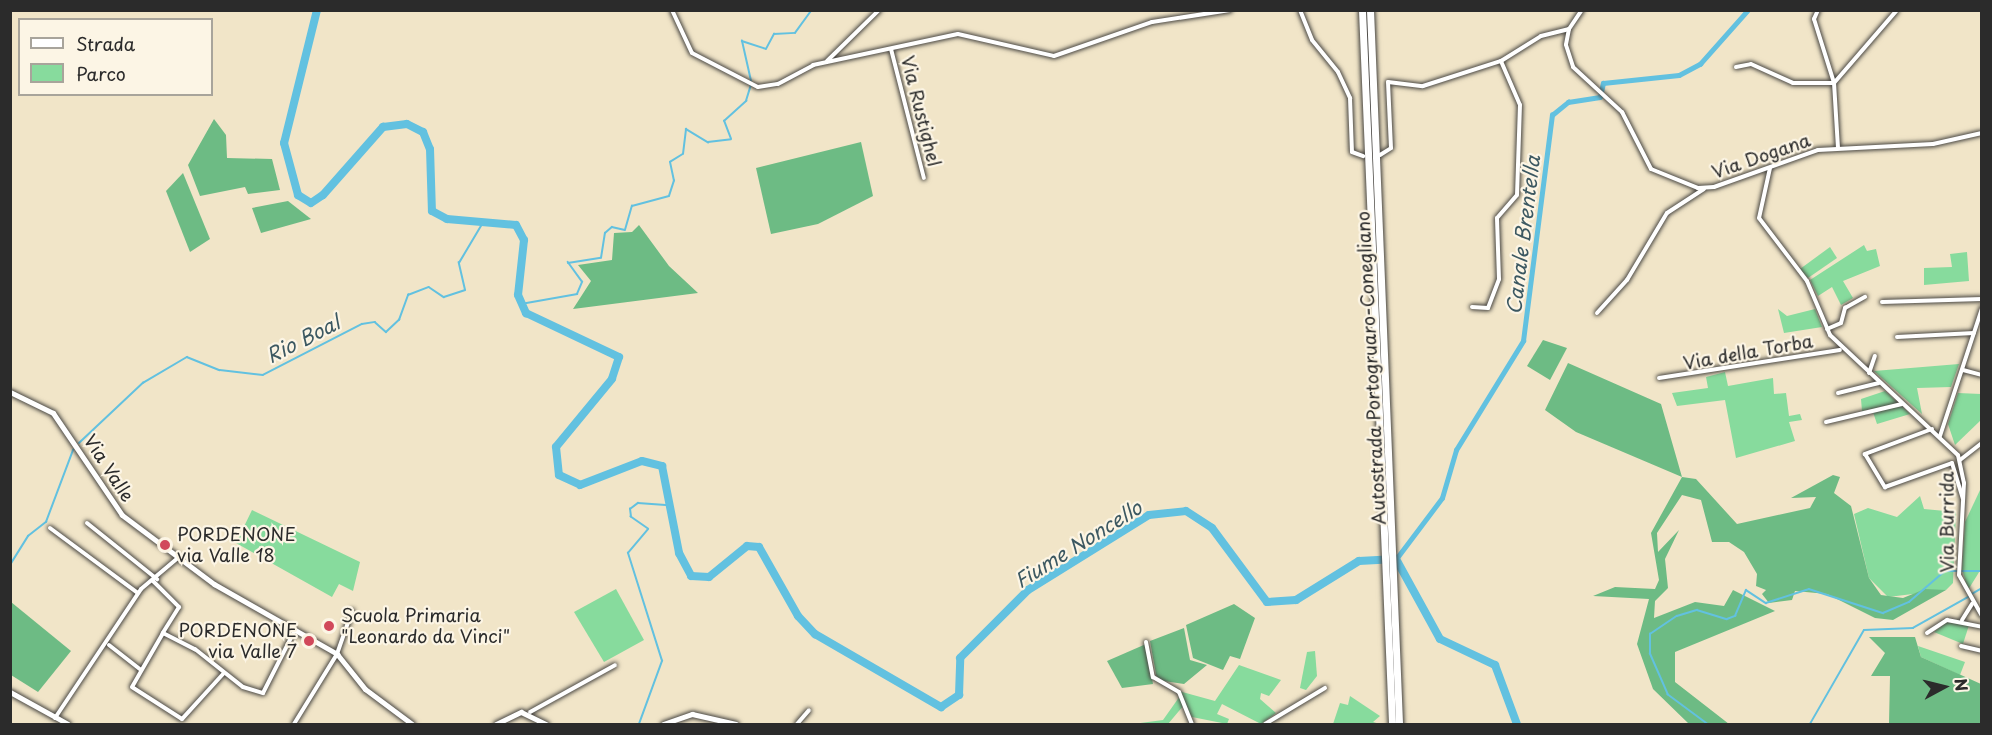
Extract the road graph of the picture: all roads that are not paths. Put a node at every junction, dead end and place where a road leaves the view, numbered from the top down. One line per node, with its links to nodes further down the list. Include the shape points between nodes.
1 (672, 10): 14 (street, via 692,53 753,86 778,84)
2 (879, 10): 14 (street)
3 (1183, 10): 11 (street)
4 (1230, 10): 11 (street, Via Rustighel)
5 (1300, 10): 20 (street, via 1312,40 1338,72 1350,98 1352,152)
6 (1362, 10): 30 (highway, Autostrada Portogruaro-Conegliano)
7 (1370, 10): 30 (highway, Autostrada Portogruaro-Conegliano)
8 (1582, 10): 12 (street)
9 (1818, 10): 17 (street, via 1814,19)
10 (1897, 10): 17 (street)
11 (1185, 15): 13 (street, Via Rustighel, via 1152,22 1067,55 1035,53 971,33)
12 (1569, 29): 15 (street, via 1541,36); 24 (street, Via Dogana, via 1570,63 1628,119 1654,172)
13 (891, 49): 14 (street, Via Rustighel); 23 (street, Via Rustighel)
14 (827, 61)
15 (1501, 61): 21 (street, via 1423,86 1388,82 1391,148); 31 (street, via 1520,105 1517,195 1497,218 1499,279 1488,308)
16 (1736, 67): 17 (street, via 1752,64 1793,83)
17 (1834, 83): 19 (street)
18 (1982, 133): 19 (street, Via Dogana, via 1920,146)
19 (1838, 148): 22 (street, Via Dogana, via 1805,153)
20 (1363, 156)
21 (1380, 156)
22 (1770, 168): 24 (street, Via Dogana); 34 (street, Via Burrida, via 1759,218 1807,281)
23 (924, 178)
24 (1704, 189): 25 (street, via 1667,213)
25 (1627, 280): 26 (street); 33 (street)
26 (1634, 284)
27 (1865, 297): 34 (street, via 1845,308 1840,323)
28 (1982, 298): 29 (street)
29 (1882, 302)
30 (1379, 303): 89 (highway, Autostrada Portogruaro-Conegliano); 90 (highway, Autostrada Portogruaro-Conegliano)
31 (1472, 307)
32 (1982, 308): 35 (street)
33 (1597, 313)
34 (1827, 329): 37 (street, Via Burrida)
35 (1974, 333): 36 (street); 39 (street)
36 (1897, 337)
37 (1841, 350): 40 (street, Via Burrida); 42 (street, Via della Torba)
38 (1875, 356): 40 (street)
39 (1963, 370): 41 (street); 49 (street)
40 (1869, 373): 43 (street, Via Burrida)
41 (1982, 375)
42 (1659, 378)
43 (1880, 382): 45 (street); 46 (street, Via Burrida)
44 (10, 392): 55 (street, Via Valle, via 52,413 115,508)
45 (1838, 393)
46 (1902, 404): 47 (street); 48 (street, Via Burrida)
47 (1826, 422)
48 (1932, 429): 49 (street, Via Burrida); 52 (street, via 1865,454 1886,486 1952,463)
49 (1940, 436): 51 (street, Via Burrida)
50 (1982, 443): 51 (street)
51 (1960, 460): 52 (street, Via Burrida)
52 (1964, 498): 58 (street, Via Burrida, via 1958,570)
53 (87, 523): 56 (street)
54 (50, 528): 57 (street)
55 (179, 557): 56 (street); 63 (street, Via Valle)
56 (155, 580): 57 (street); 64 (street, via 179,608)
57 (138, 593): 67 (street)
58 (1971, 602): 60 (street, Via Burrida); 61 (street)
59 (352, 611): 70 (street)
60 (1982, 616)
61 (1962, 620): 62 (street); 65 (street, via 1947,620)
62 (1982, 627)
63 (295, 630): 70 (street, Via Valle); 73 (street, via 263,693)
64 (163, 633): 72 (street); 73 (street, via 195,649)
65 (1927, 633)
66 (1146, 642): 87 (street, via 1153,677 1179,692)
67 (109, 645): 72 (street); 78 (street)
68 (1961, 646): 69 (street)
69 (1982, 651)
70 (337, 654): 80 (street); 81 (street, via 365,689)
71 (615, 665): 77 (street)
72 (140, 669): 73 (street, via 133,690 182,719)
73 (223, 674)
74 (1324, 688): 88 (street)
75 (12, 693): 78 (street)
76 (810, 710): 86 (street)
77 (530, 712): 82 (street); 83 (street)
78 (55, 718): 79 (street)
79 (68, 724)
80 (294, 724)
81 (412, 724)
82 (496, 724)
83 (546, 724)
84 (663, 724): 85 (street, via 692,714)
85 (736, 724)
86 (797, 724)
87 (1192, 724)
88 (1265, 724)
89 (1392, 724)
90 (1400, 724)

